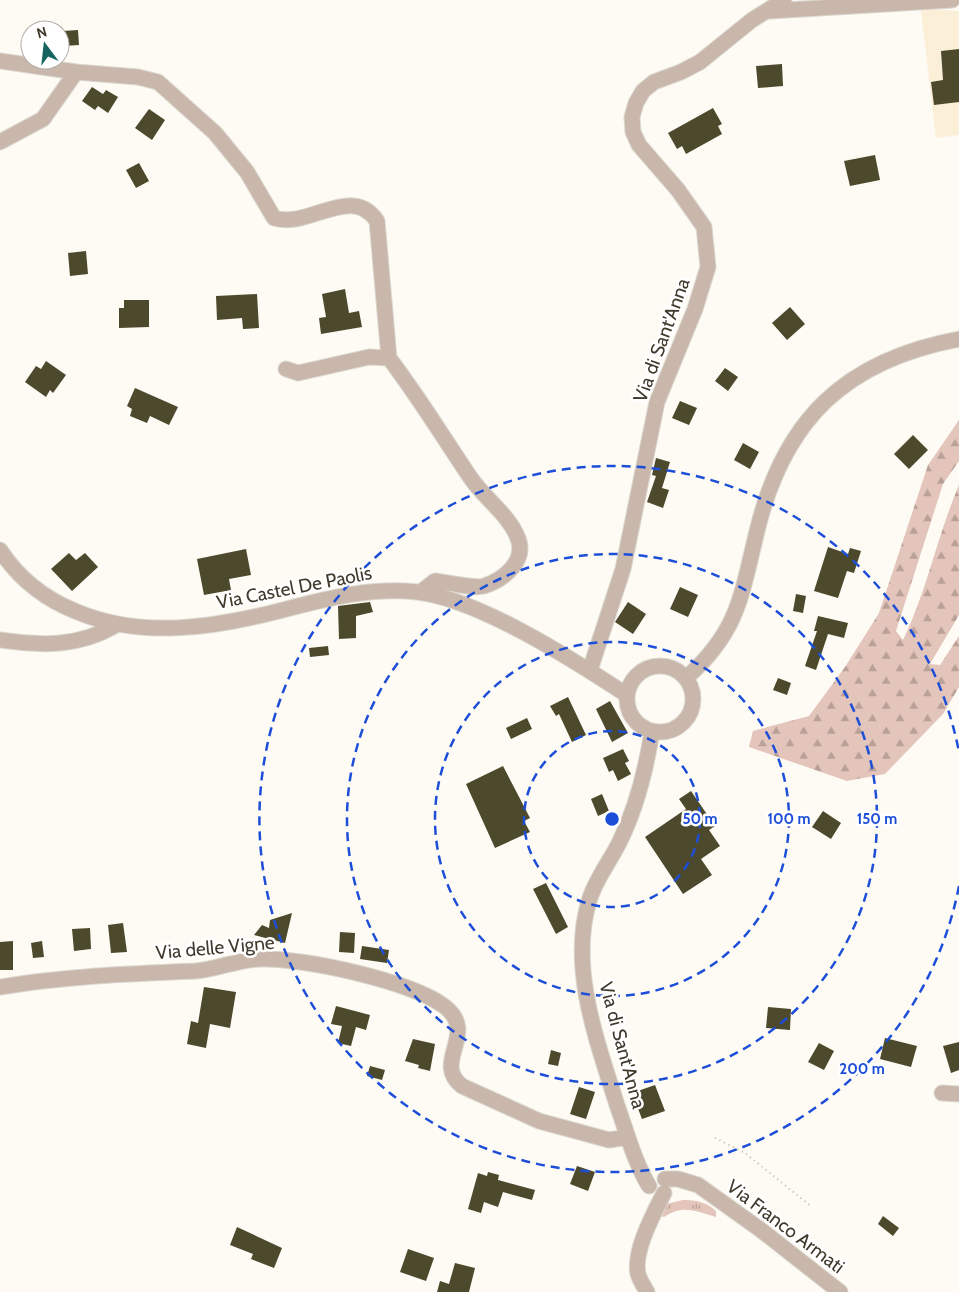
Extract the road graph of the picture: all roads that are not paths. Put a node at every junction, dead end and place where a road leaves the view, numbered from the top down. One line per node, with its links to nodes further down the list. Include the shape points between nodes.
1 (784, 0): 3 (street, Via di Sant'Anna)
2 (952, 0): 3 (street)
3 (768, 11): 16 (street, Via di Sant'Anna, via 700,62 654,82 636,103 633,124 639,145 678,190 704,227 708,267 695,309 657,402 623,569)
4 (0, 61): 5 (street)
5 (76, 72): 6 (street, via 43,119); 8 (street, via 138,77 158,82 215,132 246,172 274,218 309,217 336,207 358,204 370,211 376,221)
6 (0, 142)
7 (959, 339): 17 (street, via 921,347 882,361 844,384 804,422 774,478 757,529 743,593 730,627 710,655)
8 (389, 358): 9 (street, via 368,357 298,373); 11 (street, via 471,479 514,531 521,554 514,568 483,586 435,581)
9 (286, 369)
10 (0, 550): 12 (street, Via Castel De Paolis, via 21,578 44,595)
11 (421, 592): 12 (street, Via Castel De Paolis, via 356,593 260,616 205,624 147,629); 16 (street, Via Castel De Paolis, via 486,615)
12 (116, 625): 14 (street)
13 (0, 630): 14 (street, via 30,640)
14 (92, 636): 15 (street, via 52,645)
15 (0, 640)
16 (590, 670): 18 (street, Via Castel De Paolis)
17 (686, 678): 18 (street, via 678,670 656,665 636,675); 19 (street, via 694,697 688,716 672,729)
18 (627, 695): 19 (street, via 627,705 636,722)
19 (652, 731): 23 (street, Via di Sant'Anna, via 639,795 618,845 592,893 583,937 588,1004)
20 (0, 987): 23 (street, Via delle Vigne, via 69,978 198,970 245,960 269,959 354,972 434,1000 453,1016 459,1036 451,1070 462,1086 539,1122 609,1140)
21 (942, 1092): 22 (street)
22 (959, 1094)
23 (628, 1138): 24 (street, Via di Sant'Anna, via 640,1170)
24 (659, 1186): 25 (street, via 638,1264 640,1279); 26 (street, Via Franco Armati, via 707,1192)
25 (647, 1292)
26 (840, 1292)

